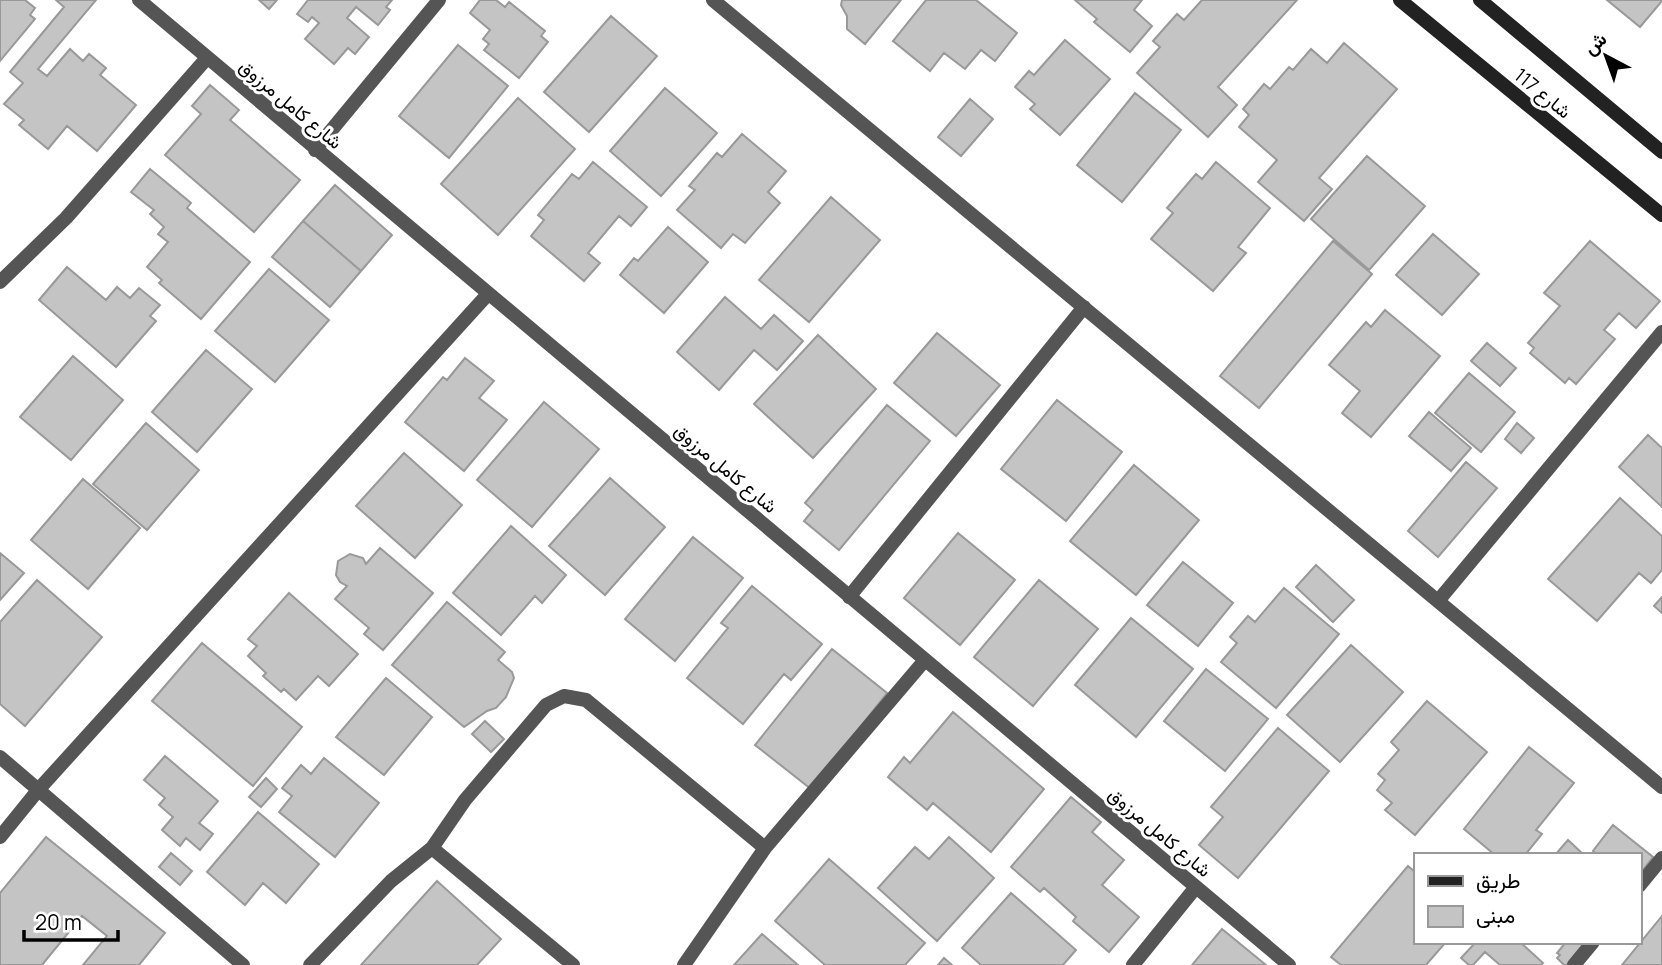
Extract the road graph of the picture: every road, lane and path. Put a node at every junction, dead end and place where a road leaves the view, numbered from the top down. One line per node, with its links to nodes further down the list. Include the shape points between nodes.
1 (139, 0): 6 (street, شارع كامل مرزوق)
2 (439, 0): 7 (street)
3 (715, 0): 12 (street)
4 (1401, 0): 9 (street, شارع 117)
5 (1480, 0): 8 (street, شارع 117)
6 (207, 58): 7 (street, شارع كامل مرزوق); 10 (street, via 66,218)
7 (315, 150): 11 (street, شارع كامل مرزوق)
8 (1662, 152)
9 (1662, 215)
10 (0, 282)
11 (488, 295): 14 (street, شارع كامل مرزوق); 19 (street)
12 (1084, 307): 14 (street); 15 (street)
13 (1662, 332): 15 (street)
14 (849, 597): 16 (street, شارع كامل مرزوق)
15 (1438, 601): 18 (street)
16 (925, 660): 22 (street); 25 (street, شارع كامل مرزوق)
17 (0, 757): 19 (street)
18 (1662, 788)
19 (39, 789): 20 (street); 27 (street)
20 (0, 837)
21 (432, 848): 22 (street, via 465,800 546,705 564,696 586,700); 28 (street, via 391,881); 29 (street)
22 (765, 848): 30 (street)
23 (1662, 858): 24 (street)
24 (1641, 884)
25 (1196, 887): 31 (street); 32 (street, شارع كامل مرزوق)
26 (1591, 944): 33 (street)
27 (243, 965)
28 (310, 965)
29 (573, 965)
30 (684, 965)
31 (1133, 965)
32 (1289, 965)
33 (1574, 965)

